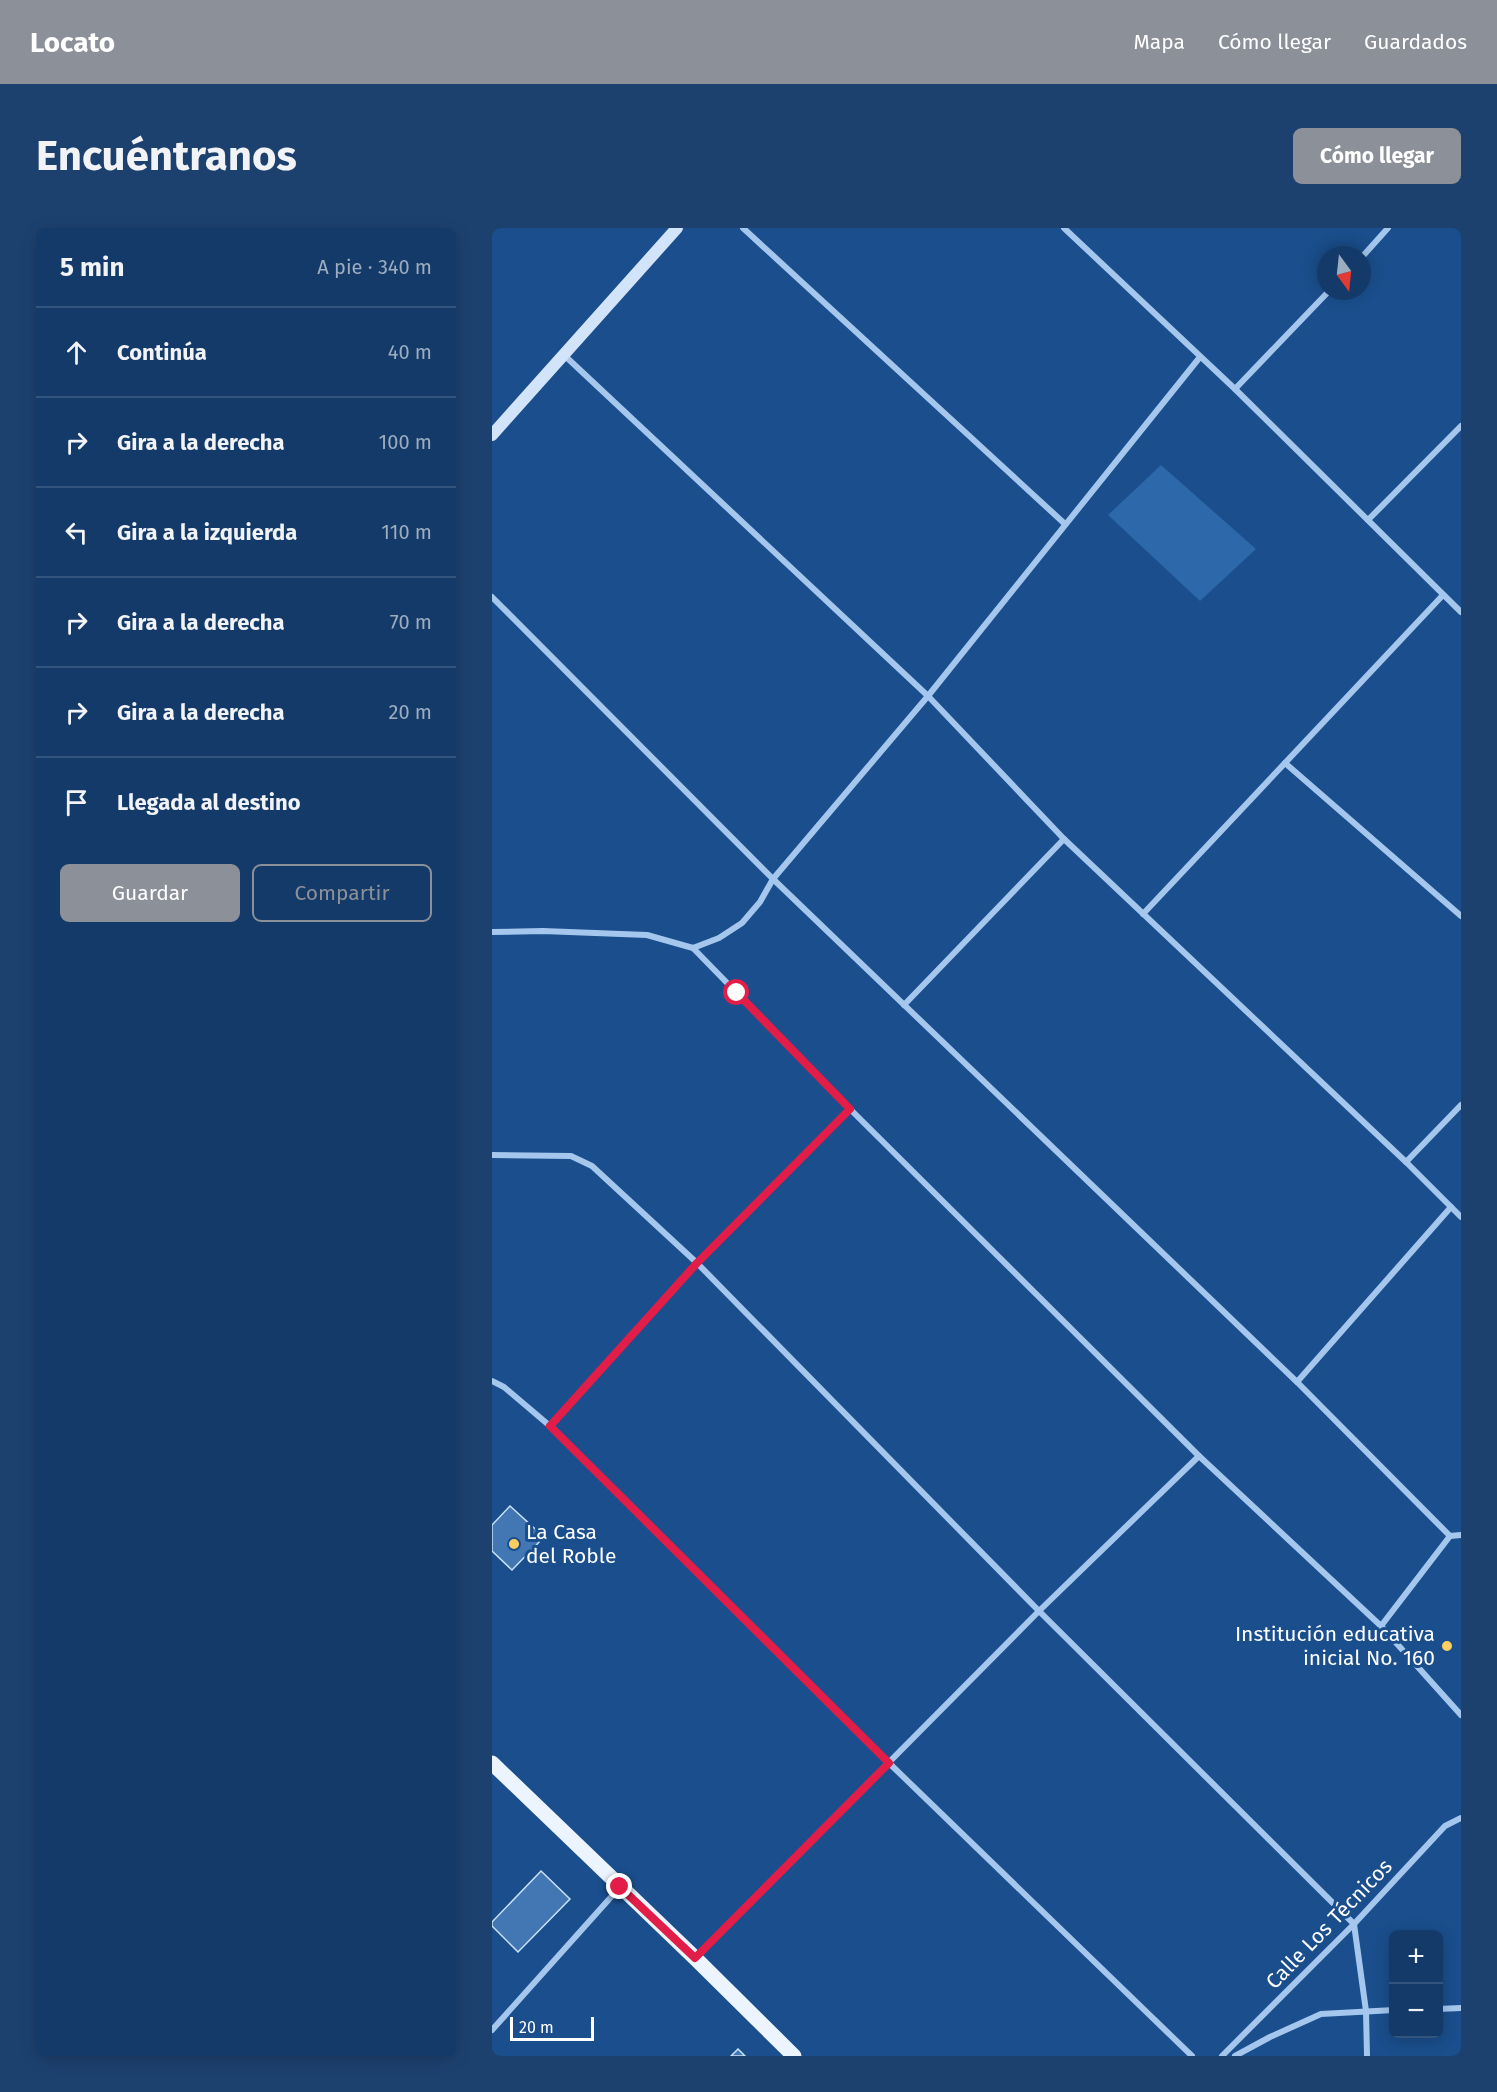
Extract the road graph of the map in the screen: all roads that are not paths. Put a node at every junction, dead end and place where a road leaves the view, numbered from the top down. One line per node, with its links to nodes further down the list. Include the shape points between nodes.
1 (677, 228): 7 (main road)
2 (743, 228): 13 (street)
3 (1064, 228): 8 (street)
4 (1388, 228): 5 (street)
5 (1371, 246)
6 (1320, 300): 9 (street)
7 (563, 354): 11 (main road); 17 (street)
8 (1200, 357): 9 (street); 13 (street)
9 (1235, 389): 12 (street)
10 (1461, 426): 12 (street)
11 (492, 435)
12 (1368, 520): 14 (street)
13 (1065, 524): 17 (street)
14 (1443, 595): 16 (street); 18 (street)
15 (492, 597): 20 (street)
16 (1461, 612)
17 (928, 696): 19 (street); 20 (street)
18 (1285, 763): 21 (street); 22 (street)
19 (1064, 839): 21 (street); 25 (street)
20 (772, 879): 24 (street, via 760,902 742,923); 25 (street)
21 (1143, 914): 29 (street)
22 (1461, 916)
23 (492, 932): 24 (street, via 647,935)
24 (693, 948): 27 (street)
25 (904, 1005): 34 (street)
26 (1461, 1105): 29 (street)
27 (850, 1109): 32 (street); 36 (street)
28 (492, 1155): 32 (street, via 571,1156 592,1166)
29 (1406, 1162): 30 (street)
30 (1451, 1208): 31 (street); 34 (street)
31 (1461, 1217)
32 (697, 1263): 35 (street); 39 (street)
33 (492, 1381): 35 (street)
34 (1297, 1382): 38 (street)
35 (550, 1426): 43 (street)
36 (1199, 1456): 39 (street); 40 (street)
37 (1461, 1535): 38 (street)
38 (1450, 1536): 40 (street)
39 (1039, 1611): 43 (street); 46 (street)
40 (1381, 1626): 41 (street)
41 (1461, 1715)
42 (492, 1763): 45 (main road)
43 (889, 1763): 47 (street); 54 (street)
44 (1461, 1818): 46 (street, Calle Los Técnicos, via 1445,1826)
45 (620, 1887): 47 (main road); 52 (street)
46 (1354, 1924): 51 (street); 55 (street, Calle Los Técnicos)
47 (695, 1958): 53 (main road)
48 (1461, 2008): 49 (street)
49 (1443, 2009)
50 (1389, 2010): 51 (street)
51 (1366, 2011): 56 (street, via 1321,2014); 57 (street)
52 (492, 2030)
53 (794, 2056)
54 (1192, 2056)
55 (1222, 2056)
56 (1235, 2056)
57 (1367, 2056)

